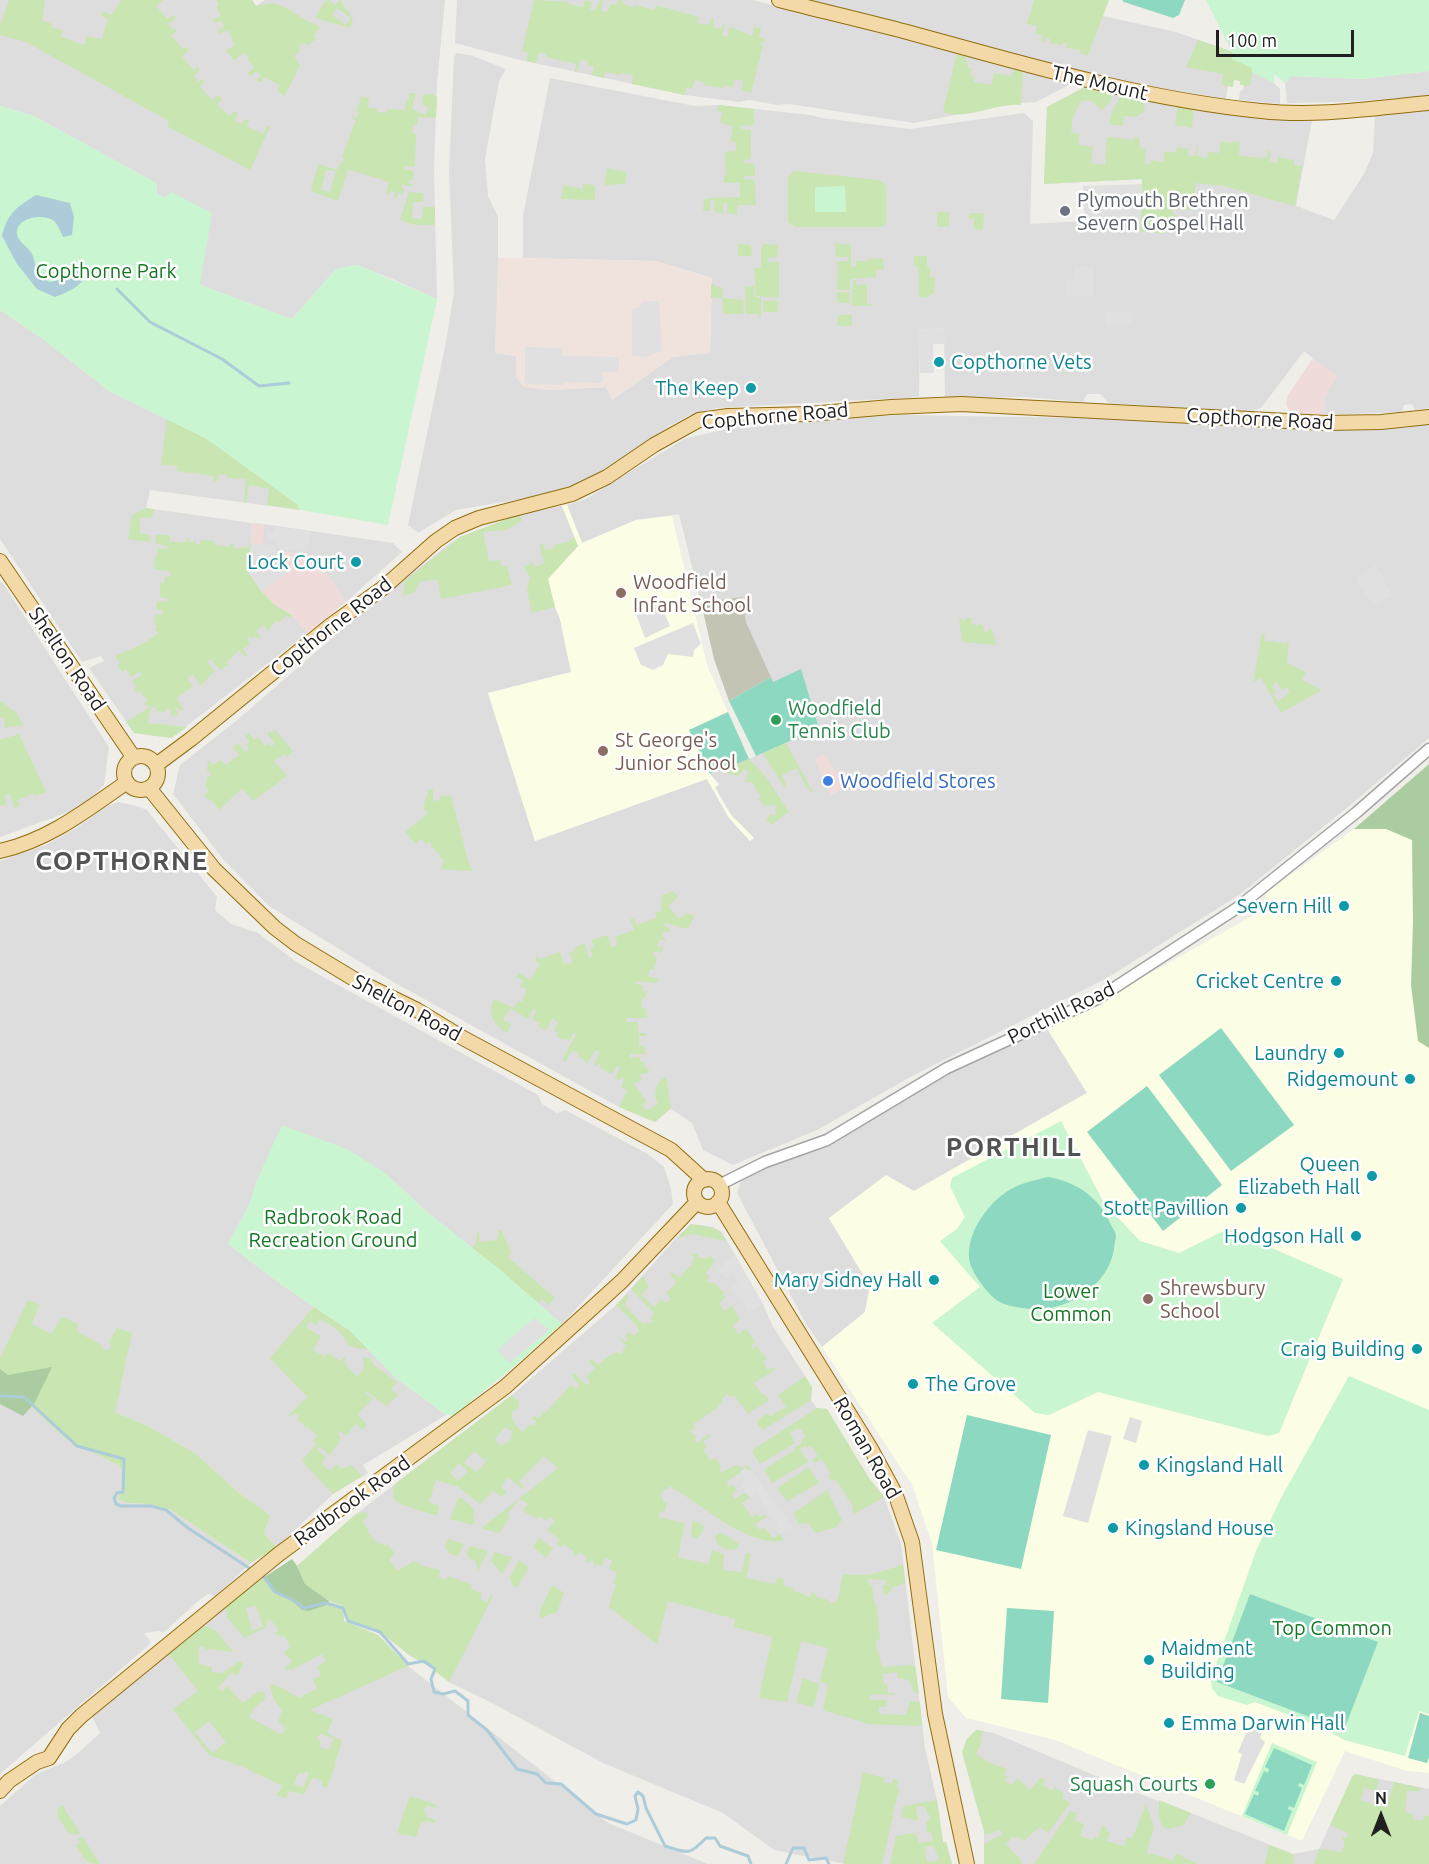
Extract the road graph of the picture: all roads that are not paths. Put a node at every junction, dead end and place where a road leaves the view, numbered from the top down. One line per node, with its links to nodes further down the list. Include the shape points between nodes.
1 (779, 0): 2 (main road, The Mount, via 1161,97 1303,113)
2 (1429, 103)
3 (1429, 417): 7 (main road, Copthorne Road, via 1326,423 961,404 699,420 572,494 455,528)
4 (0, 561): 6 (main road, Shelton Road)
5 (1429, 748): 12 (street, Porthill Road, via 1238,908 1097,999 947,1068 827,1140 765,1162)
6 (134, 758): 7 (main road, via 147,757); 8 (main road, via 125,771)
7 (156, 765): 9 (main road, via 158,775)
8 (127, 782): 9 (main road, via 135,788); 10 (main road, via 67,824)
9 (149, 788): 11 (main road, Shelton Road, via 214,869 296,944 671,1150)
10 (0, 851)
11 (704, 1180): 12 (main road, via 711,1179); 13 (main road, via 695,1190)
12 (719, 1185): 14 (main road, via 722,1192)
13 (698, 1202): 14 (main road, via 710,1207); 15 (main road, Radbrook Road, via 622,1281 504,1387 279,1554 81,1716 49,1758 37,1762)
14 (718, 1202): 16 (main road, Roman Road, via 895,1493 912,1542 935,1714)
15 (0, 1791)
16 (967, 1864)

